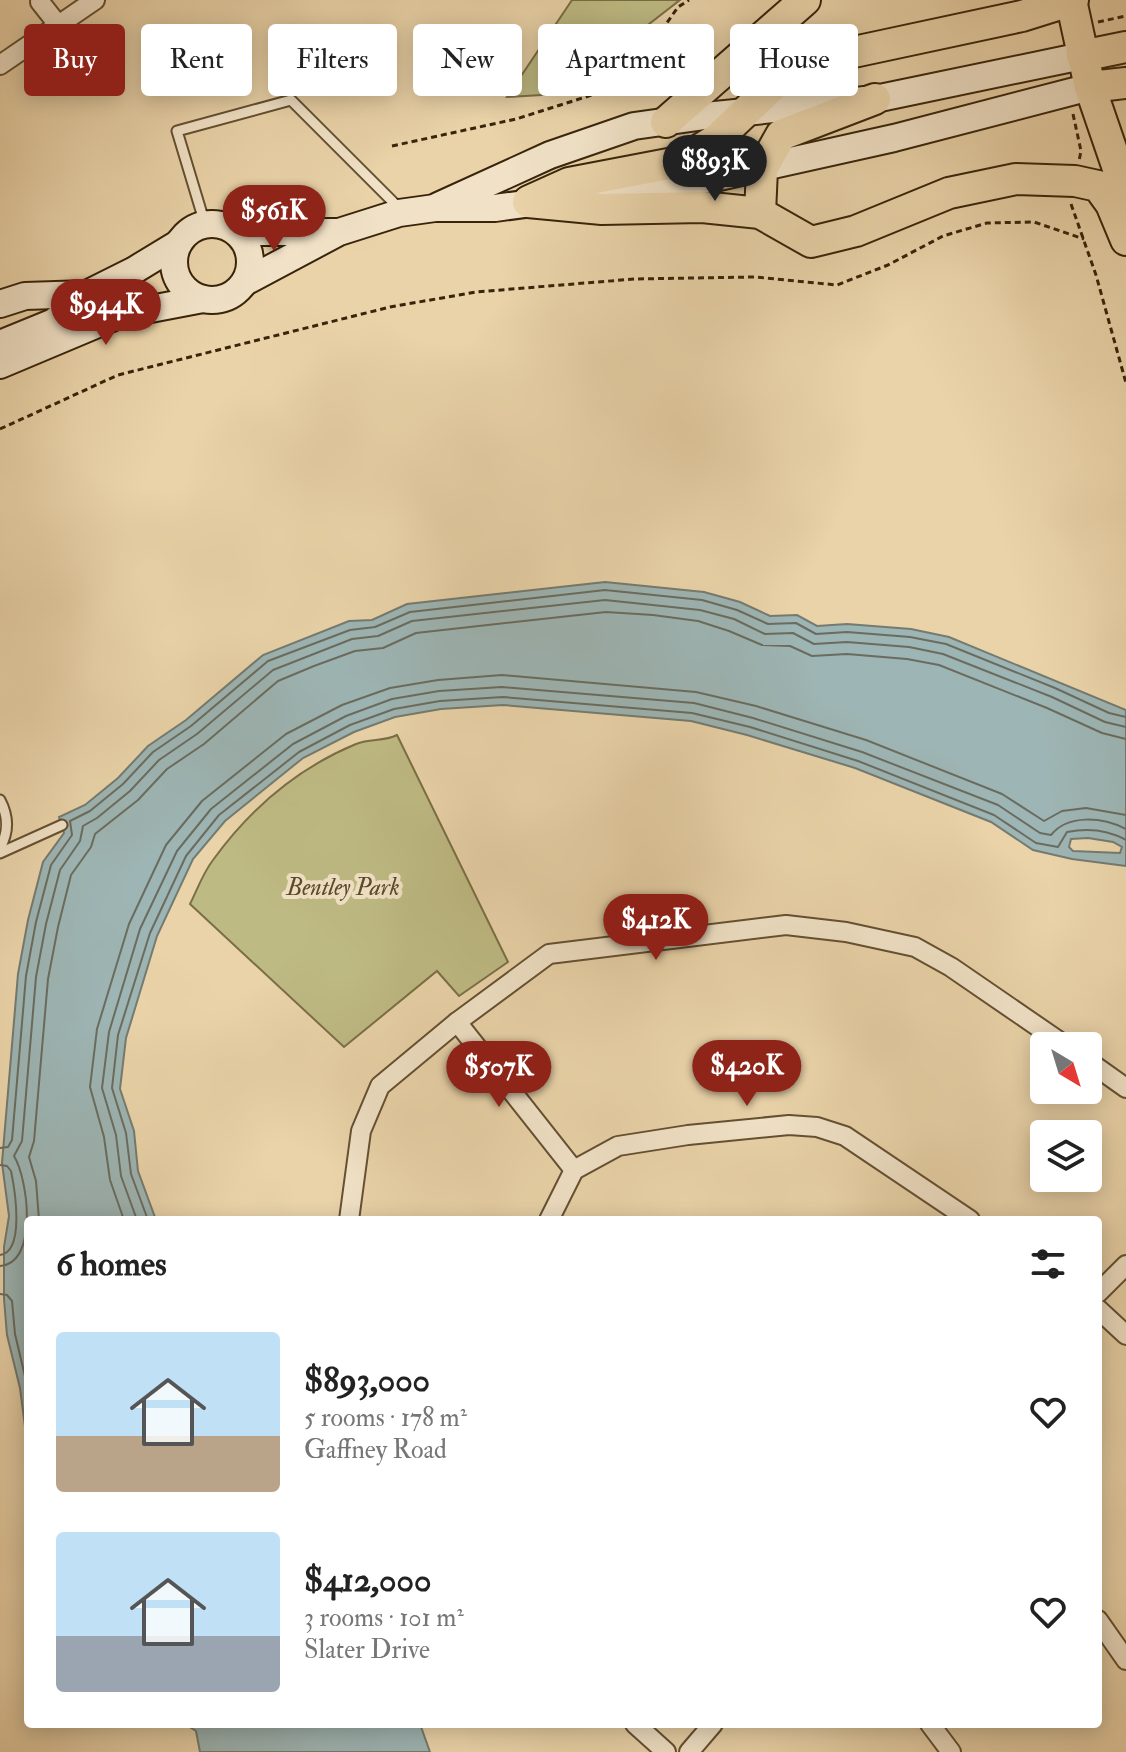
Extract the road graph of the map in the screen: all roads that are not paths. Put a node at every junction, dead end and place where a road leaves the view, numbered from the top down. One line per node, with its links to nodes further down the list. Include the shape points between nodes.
1 (95, 0): 6 (street)
2 (805, 0): 14 (main road)
3 (40, 2): 5 (street)
4 (1075, 17): 7 (main road); 11 (main road); 12 (main road); 13 (main road, via 1022,16 835,56 785,74)
5 (57, 24)
6 (62, 24)
7 (1126, 47)
8 (24, 49): 9 (street)
9 (0, 65)
10 (1126, 83): 11 (main road)
11 (1090, 87): 15 (main road); 16 (main road)
12 (875, 99): 13 (main road); 15 (main road, via 781,135)
13 (744, 112): 14 (main road); 17 (main road, via 717,139 679,162 569,183)
14 (666, 122): 18 (main road, via 634,126 550,155)
15 (762, 169): 17 (main road); 20 (main road)
16 (1126, 192)
17 (528, 202): 18 (main road); 20 (main road)
18 (435, 208): 19 (main road)
19 (403, 212): 21 (lane, via 291,100 177,131); 23 (main road)
20 (760, 213): 24 (main road, via 811,242 856,231 949,193 1016,179 1046,179 1098,186)
21 (205, 224): 22 (main road); 25 (main road)
22 (236, 232): 23 (main road); 26 (main road, via 248,248)
23 (339, 232): 26 (main road)
24 (1126, 240)
25 (179, 243): 27 (main road); 28 (main road, via 174,259 177,277 186,290)
26 (245, 282): 28 (main road, via 230,296)
27 (87, 294): 29 (main road, via 25,296); 30 (main road, via 54,322)
28 (203, 299): 31 (main road, via 119,315)
29 (0, 304)
30 (0, 344)
31 (0, 365)
32 (0, 800): 34 (lane, via 7,826)
33 (62, 825): 34 (lane)
34 (0, 851)
35 (457, 1022): 36 (street, via 549,954 786,925 915,947); 39 (street); 40 (street, via 380,1086 361,1131)
36 (1046, 1032)
37 (1102, 1071): 38 (street)
38 (1126, 1088)
39 (574, 1170): 41 (street); 42 (street, via 618,1146 702,1133 817,1127 845,1136)
40 (350, 1216)
41 (551, 1216)
42 (964, 1216)
43 (1126, 1265): 44 (street)
44 (1102, 1289)
45 (1102, 1313): 46 (street)
46 (1126, 1335)
47 (1102, 1626): 48 (street)
48 (1126, 1660)
49 (639, 1728): 52 (street)
50 (710, 1728): 53 (street)
51 (933, 1728): 54 (street)
52 (666, 1752)
53 (689, 1752)
54 (951, 1752)

